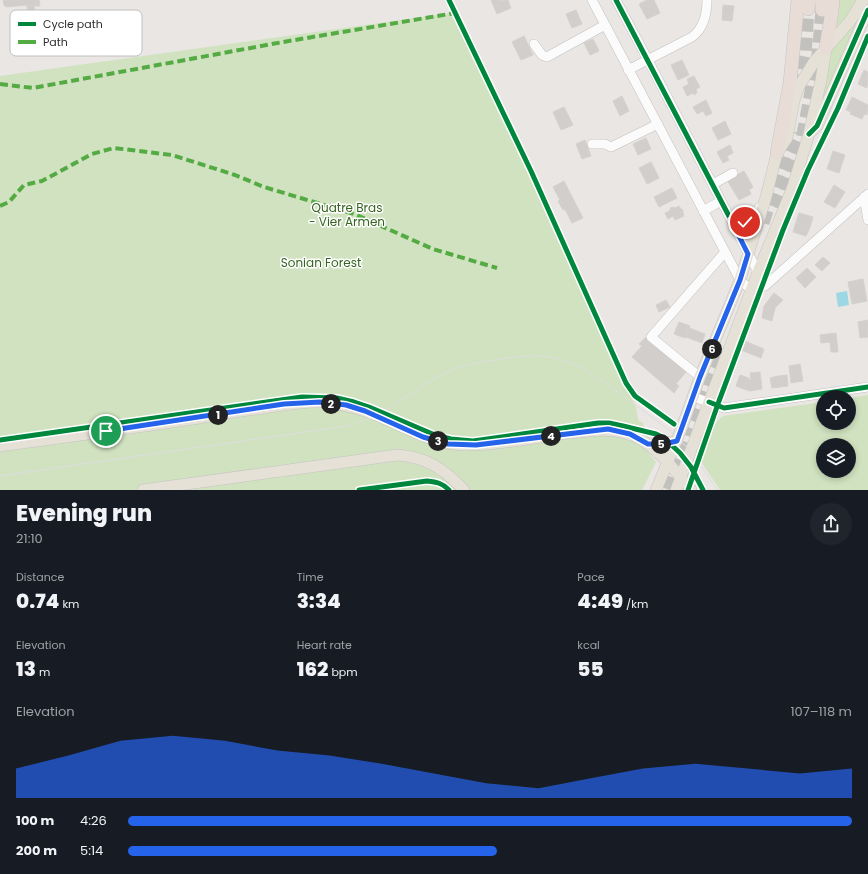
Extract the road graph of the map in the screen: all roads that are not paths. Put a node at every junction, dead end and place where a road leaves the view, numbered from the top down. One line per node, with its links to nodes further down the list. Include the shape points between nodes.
1 (592, 0): 8 (street)
2 (616, 0): 12 (street)
3 (707, 0): 12 (street, via 706,16 696,34)
4 (798, 0): 17 (highway, via 791,76)
5 (833, 0): 9 (highway)
6 (863, 0): 9 (main road, via 850,21)
7 (868, 10): 15 (main road, via 817,126)
8 (605, 25): 10 (street, via 547,56 542,55); 13 (street)
9 (836, 28): 11 (highway, via 828,32)
10 (534, 44)
11 (826, 48): 15 (main road); 17 (main road, via 799,86 787,138)
12 (648, 60): 13 (street); 19 (street)
13 (628, 70): 14 (street)
14 (658, 124): 16 (street, via 610,147 605,144); 23 (street)
15 (809, 134): 28 (main road, via 792,190)
16 (592, 144)
17 (778, 153): 21 (main road)
18 (733, 173): 19 (street)
19 (713, 184): 22 (street)
20 (866, 195): 25 (street); 30 (street, via 765,286)
21 (766, 198): 24 (street, via 751,220); 27 (main road)
22 (722, 201): 23 (street); 24 (street)
23 (703, 211): 26 (street)
24 (731, 220): 27 (street)
25 (868, 220)
26 (725, 252): 29 (street); 31 (street, via 651,337)
27 (748, 254): 28 (street); 29 (main road)
28 (758, 272): 30 (main road)
29 (740, 280): 30 (street); 31 (main road)
30 (752, 290): 34 (main road)
31 (700, 377): 33 (main road)
32 (868, 387): 34 (street, via 724,408)
33 (694, 397): 34 (street); 35 (main road)
34 (709, 402): 39 (main road)
35 (677, 441): 36 (main road); 38 (main road)
36 (648, 444): 37 (main road, via 630,434 608,429 481,445 448,444 423,437 365,411 346,405 320,402 284,404); 38 (main road)
37 (0, 446)
38 (667, 464): 39 (main road); 42 (main road)
39 (681, 478): 43 (main road); 44 (main road)
40 (143, 490): 41 (main road, via 386,456 403,456 426,461 444,472)
41 (464, 490)
42 (656, 490)
43 (676, 490)
44 (691, 490)

